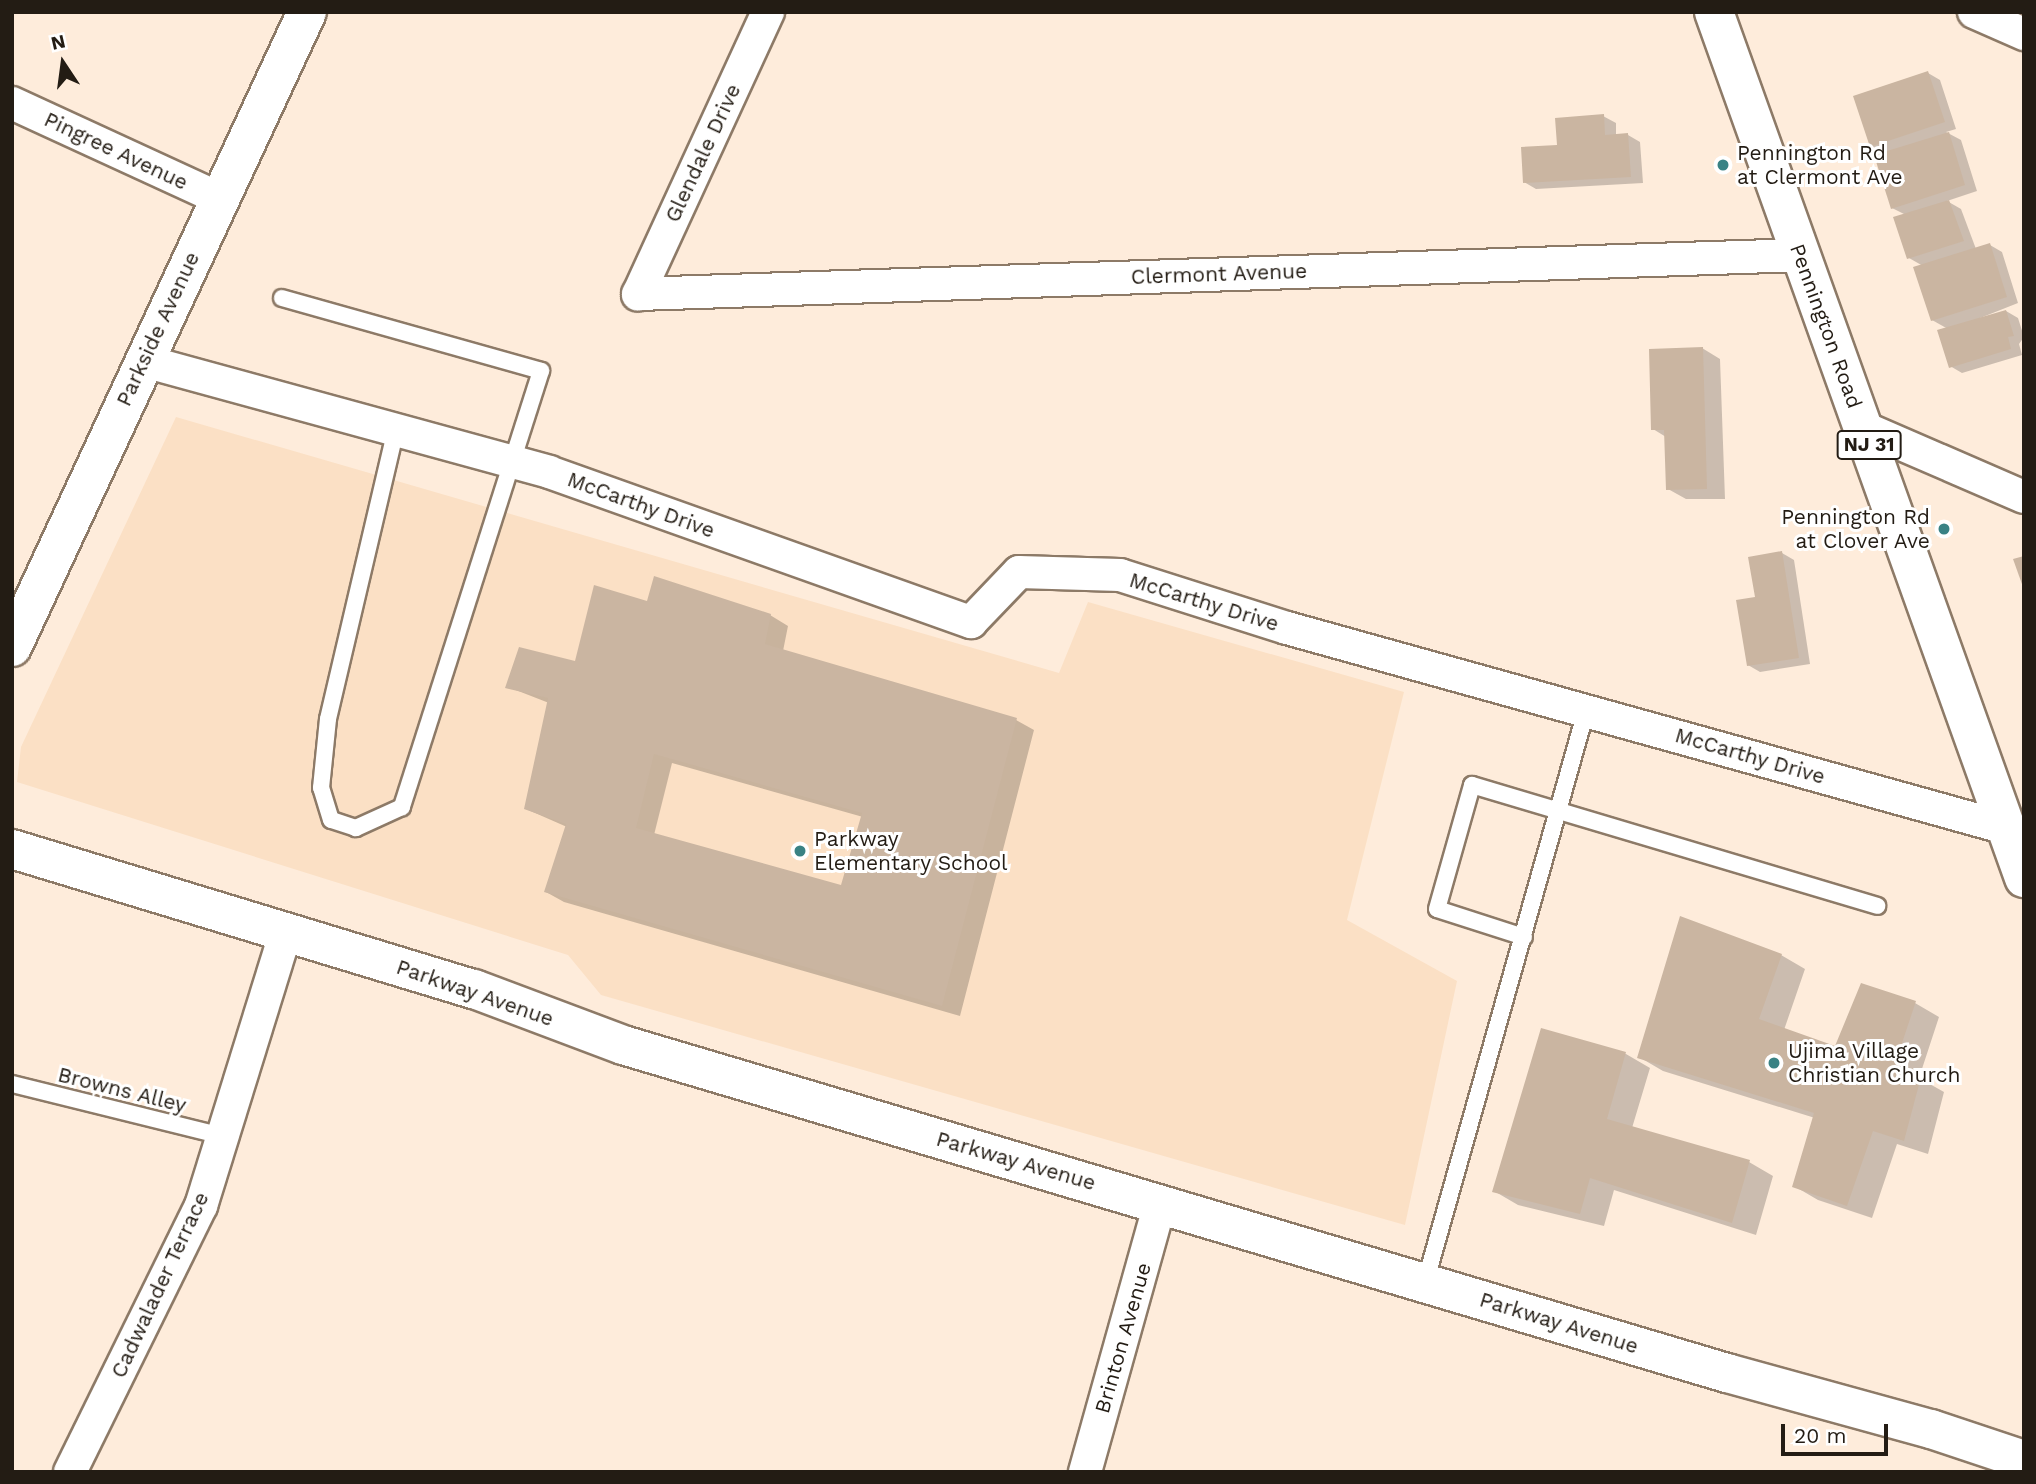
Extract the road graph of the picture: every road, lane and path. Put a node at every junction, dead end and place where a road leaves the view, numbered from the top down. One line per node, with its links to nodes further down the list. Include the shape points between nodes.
1 (307, 12): 7 (main road, Parkside Avenue)
2 (768, 12): 9 (street, Glendale Drive)
3 (1714, 12): 8 (main road, Pennington Road / NJ 31)
4 (1974, 12): 5 (street)
5 (2024, 34)
6 (12, 103): 7 (street, Pingree Avenue)
7 (219, 198): 11 (main road, Parkside Avenue)
8 (1801, 255): 9 (street, Clermont Avenue); 12 (main road, Pennington Road / NJ 31)
9 (638, 294)
10 (282, 298): 14 (lane, via 541,371)
11 (144, 361): 13 (street, McCarthy Drive); 16 (main road, Parkside Avenue)
12 (1862, 427): 15 (street); 19 (main road, Pennington Road / NJ 31)
13 (396, 430): 14 (street, McCarthy Drive); 14 (lane, via 328,719 321,788 331,820 356,828 402,807)
14 (512, 462): 17 (street, McCarthy Drive, via 971,622 1020,572 1120,575 1287,628)
15 (2024, 497)
16 (12, 647)
17 (1586, 711): 18 (lane); 19 (street, McCarthy Drive)
18 (1559, 810): 22 (lane); 24 (lane); 24 (lane, via 1472,785 1437,909)
19 (2006, 828): 21 (main road, Pennington Road / NJ 31)
20 (12, 849): 23 (main road, Parkway Avenue)
21 (2024, 878)
22 (1877, 906)
23 (286, 932): 26 (street, Cadwalader Terrace); 27 (main road, Parkway Avenue, via 474,989 623,1045)
24 (1524, 937): 28 (lane)
25 (12, 1084): 26 (lane, Browns Alley)
26 (222, 1136): 30 (street, Cadwalader Terrace, via 201,1206)
27 (1160, 1204): 28 (main road, Parkway Avenue); 31 (street, Brinton Avenue)
28 (1426, 1283): 29 (main road, Parkway Avenue)
29 (2024, 1460)
30 (70, 1472)
31 (1085, 1472)

